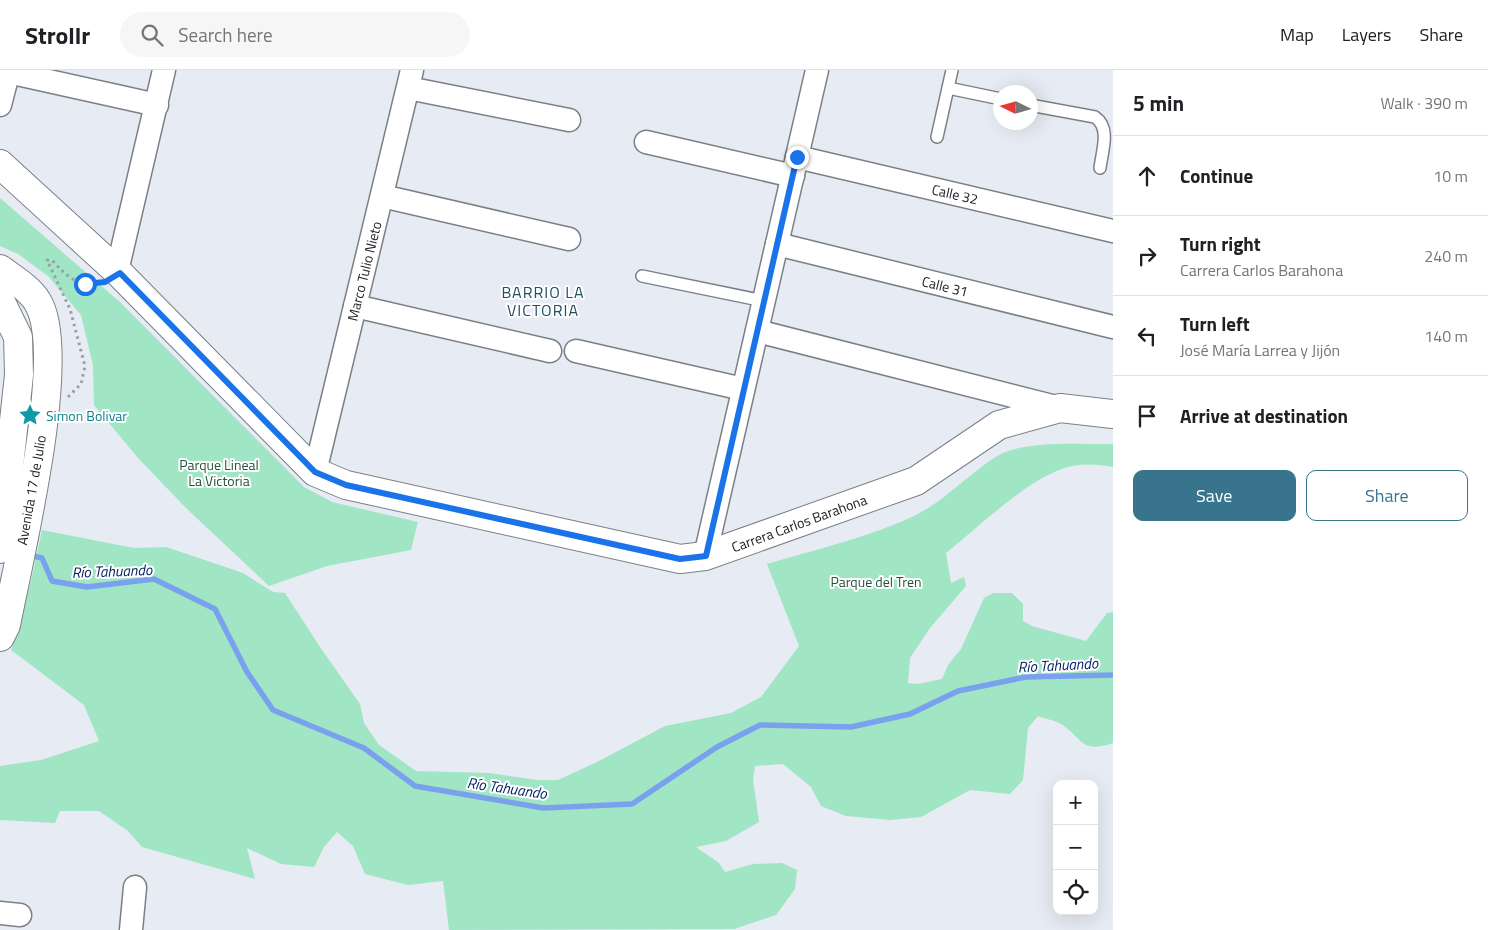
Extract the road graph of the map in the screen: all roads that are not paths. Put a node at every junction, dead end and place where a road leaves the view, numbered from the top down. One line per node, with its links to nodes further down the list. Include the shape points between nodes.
1 (164, 70): 9 (street)
2 (817, 70): 15 (street)
3 (952, 70): 6 (lane)
4 (8, 71): 8 (street); 9 (street)
5 (410, 79): 11 (street); 17 (street, Marco Tulio Nieto)
6 (948, 88): 7 (lane); 12 (lane)
7 (993, 98)
8 (0, 105)
9 (157, 105): 22 (street)
10 (1038, 106): 16 (lane, via 1095,117 1102,122 1105,129)
11 (569, 120)
12 (937, 137)
13 (646, 142): 15 (street, Calle 32)
14 (0, 164): 22 (street, Carrera Carlos Barahona)
15 (795, 167): 18 (street, Calle 32); 20 (street)
16 (1100, 168)
17 (382, 196): 19 (street); 26 (street, Marco Tulio Nieto)
18 (1113, 231)
19 (569, 238)
20 (777, 244): 25 (street); 27 (street, Calle 31)
21 (0, 269): 35 (street, Avenida 17 de Julio, via 37,301 46,324 49,351 46,408)
22 (118, 272): 34 (street, Carrera Carlos Barahona)
23 (642, 276): 25 (lane)
24 (0, 300): 35 (street, Avenida 17 de Julio, via 18,337 19,375)
25 (764, 301): 28 (street)
26 (355, 306): 29 (street); 34 (street, Marco Tulio Nieto)
27 (1113, 327)
28 (757, 331): 31 (street); 32 (street)
29 (550, 351)
30 (576, 351): 31 (street)
31 (743, 389): 36 (street)
32 (1060, 408): 33 (street, Carrera Carlos Barahona); 36 (street, Carrera Carlos Barahona, via 999,425 916,481)
33 (1113, 414)
34 (315, 472): 36 (street, Carrera Carlos Barahona, via 346,485 670,557)
35 (10, 532): 37 (street, Avenida 17 de Julio)
36 (706, 556)
37 (3, 631)
38 (135, 887): 39 (street)
39 (131, 930)

